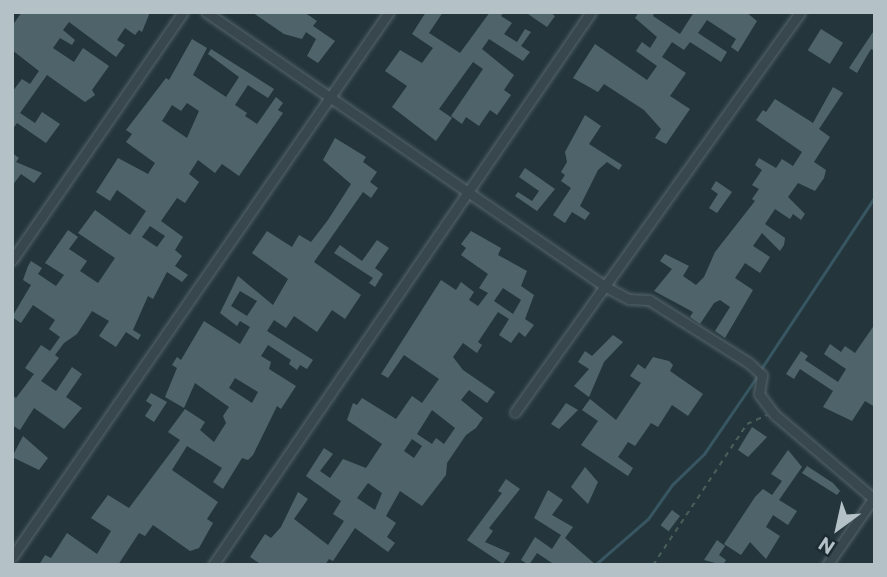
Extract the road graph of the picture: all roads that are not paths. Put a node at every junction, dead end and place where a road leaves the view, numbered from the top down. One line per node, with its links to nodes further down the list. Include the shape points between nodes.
1 (183, 12): 8 (street)
2 (206, 12): 6 (street)
3 (389, 12): 6 (street)
4 (591, 12): 7 (street)
5 (800, 12): 9 (street)
6 (330, 100): 7 (street); 12 (street)
7 (466, 190): 9 (street); 13 (street)
8 (12, 260)
9 (606, 287): 10 (street); 11 (street, via 629,299 649,300 749,363 761,374 759,394 775,415)
10 (515, 412)
11 (874, 497): 14 (street)
12 (12, 557)
13 (213, 565)
14 (827, 565)

